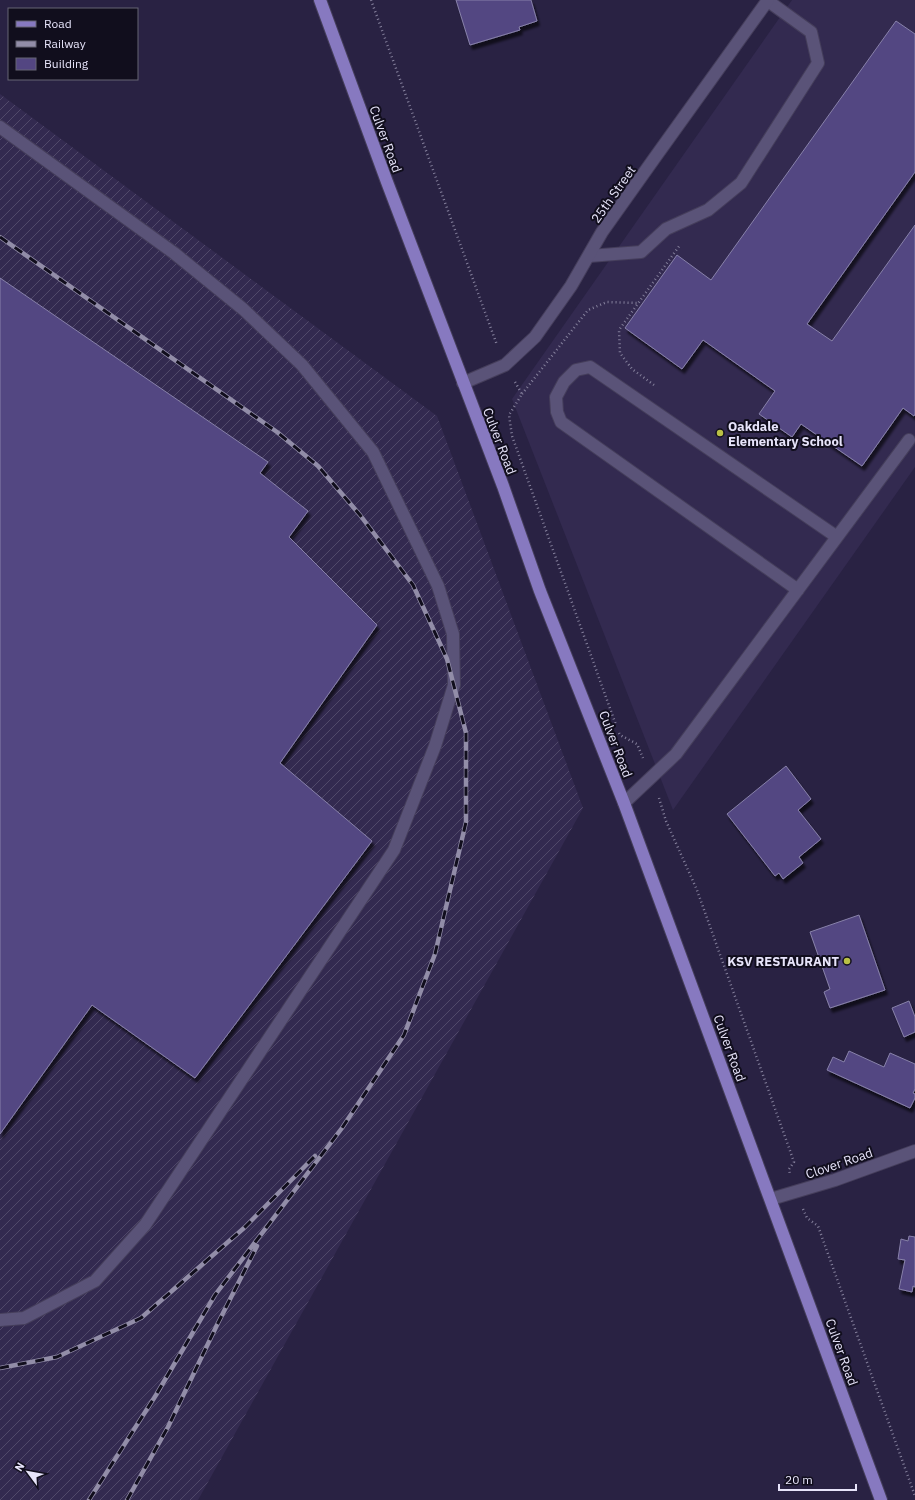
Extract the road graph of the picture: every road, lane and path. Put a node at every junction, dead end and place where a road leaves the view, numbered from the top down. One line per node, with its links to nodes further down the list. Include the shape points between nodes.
1 (320, 0): 9 (main road, Culver Road)
2 (371, 0): 8 (path)
3 (768, 0): 6 (street, 25th Street, via 602,232); 6 (street, via 811,32 818,63 741,183 708,210 666,229 642,252)
4 (0, 127): 20 (street, via 174,252 243,309 302,365 373,452 438,586 453,634 454,685 435,746 394,850 145,1226 95,1281 24,1318)
5 (681, 244): 7 (path)
6 (589, 256): 8 (street, 25th Street, via 535,337)
7 (638, 303): 10 (path, via 619,330 620,353 632,369); 11 (path, via 607,302 588,310)
8 (505, 365): 9 (street, 25th Street); 11 (path)
9 (463, 383): 16 (main road, Culver Road, via 540,590)
10 (657, 387)
11 (522, 394): 15 (path, via 509,415 512,436 620,735 637,744)
12 (909, 440): 13 (street)
13 (837, 537): 14 (street); 14 (street, via 590,367 576,370 564,382 556,397 560,422)
14 (798, 590): 15 (street, via 676,754)
15 (652, 776): 16 (street); 18 (path, via 666,821 697,890 794,1162 789,1169)
16 (624, 803): 19 (main road, Culver Road)
17 (915, 1151): 18 (street, Clover Road)
18 (796, 1192): 19 (street, Clover Road); 21 (path, via 807,1218 818,1226)
19 (771, 1199): 22 (main road, Culver Road)
20 (0, 1320)
21 (915, 1496)
22 (881, 1500)

